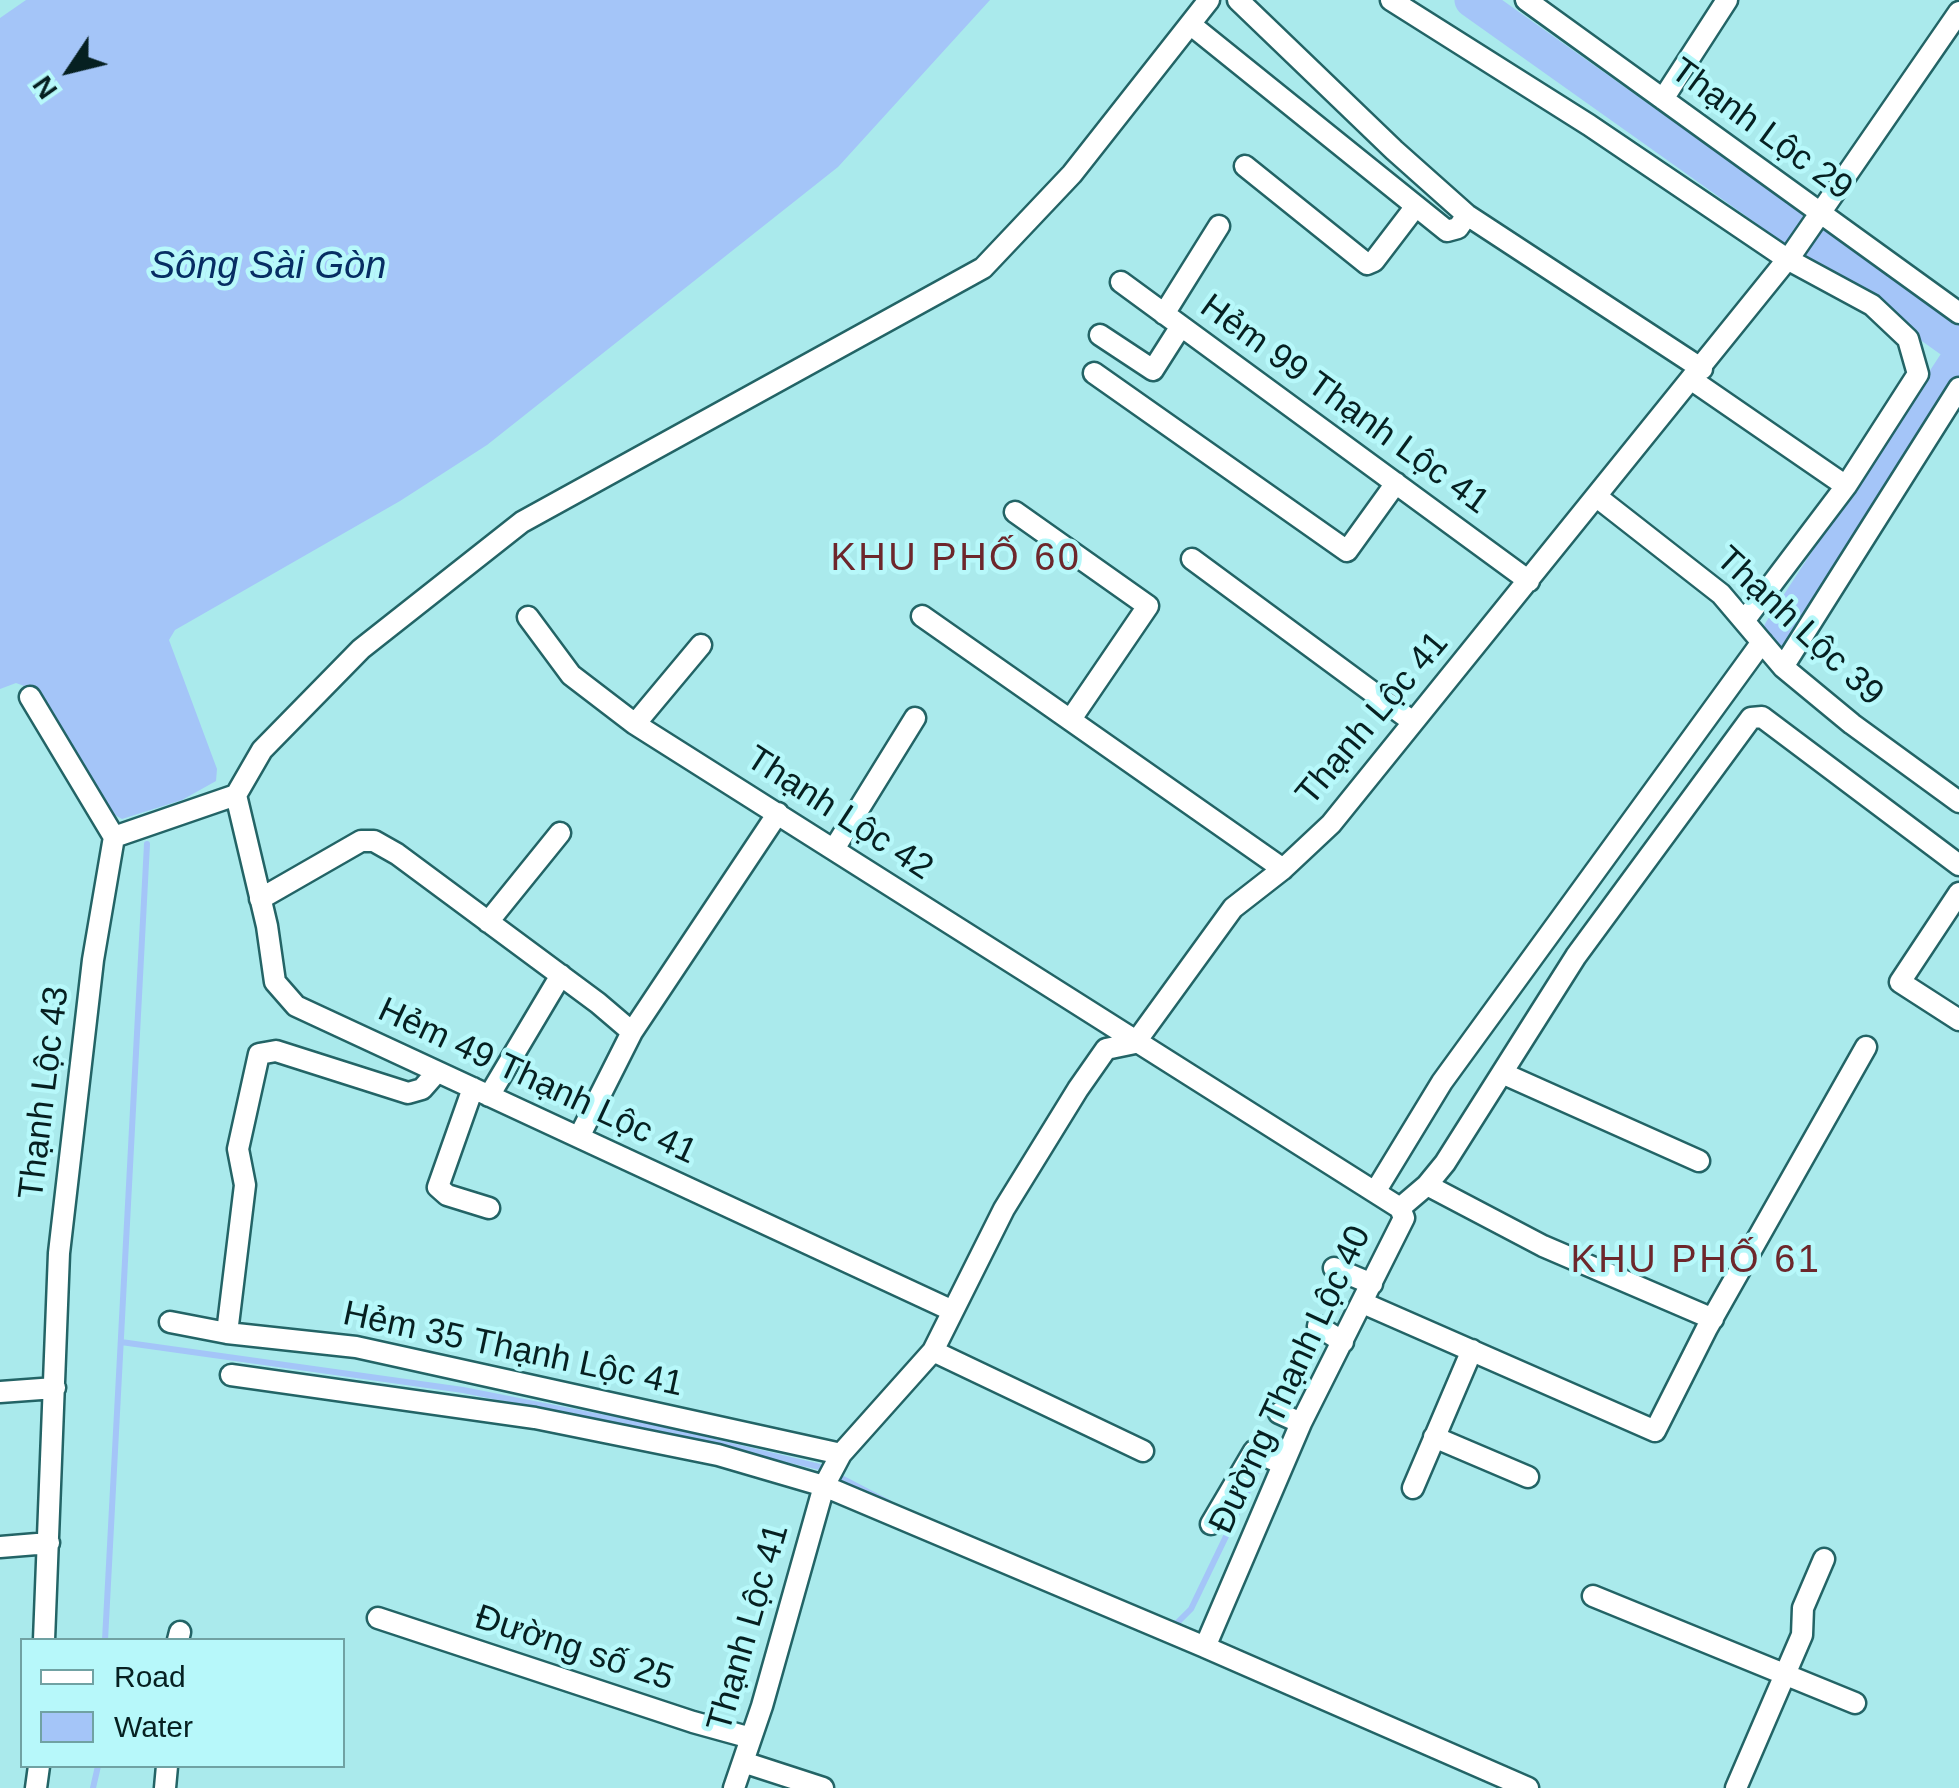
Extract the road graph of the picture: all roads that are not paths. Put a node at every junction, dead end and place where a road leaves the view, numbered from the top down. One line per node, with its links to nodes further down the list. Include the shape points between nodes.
1 (1209, 0): 7 (street)
2 (1238, 0): 12 (street)
3 (1390, 0): 14 (street)
4 (1526, 0): 8 (street, Thạnh Lộc 29)
5 (1727, 0): 8 (street)
6 (1959, 12): 11 (street, Thạnh Lộc 41)
7 (1190, 24): 10 (street); 39 (street, via 1072,174 983,268 522,522 360,649 262,750)
8 (1662, 99): 11 (street, Thạnh Lộc 29)
9 (1245, 166): 10 (street, via 1367,264)
10 (1416, 206): 12 (street, via 1447,231)
11 (1821, 213): 14 (street, Thạnh Lộc 41); 16 (street, Thạnh Lộc 29)
12 (1467, 216): 20 (street)
13 (1219, 226): 17 (street)
14 (1791, 255): 20 (street, Thạnh Lộc 41); 23 (street, via 1872,305 1908,340 1918,374)
15 (1122, 282): 17 (street, Hẻm 99 Thạnh Lộc 41)
16 (1959, 313)
17 (1173, 320): 18 (street, via 1153,370); 22 (street, Hẻm 99 Thạnh Lộc 41)
18 (1100, 334)
19 (1094, 373): 22 (street, via 1347,552)
20 (1697, 374): 23 (street); 24 (street, Thạnh Lộc 41)
21 (1959, 388): 33 (street)
22 (1396, 483): 27 (street, Hẻm 99 Thạnh Lộc 41)
23 (1846, 486): 30 (street)
24 (1597, 496): 27 (street, Thạnh Lộc 41); 30 (street, Thạnh Lộc 39, via 1721,594)
25 (1014, 512): 36 (street, via 1148,606)
26 (1192, 560): 37 (street)
27 (1529, 580): 37 (street, Thạnh Lộc 41)
28 (922, 616): 36 (street)
29 (528, 617): 38 (street, Thạnh Lộc 42, via 571,675)
30 (1744, 621): 31 (street, Thạnh Lộc 39)
31 (1762, 642): 33 (street, Thạnh Lộc 39); 61 (street, via 1442,1082)
32 (701, 644): 38 (street)
33 (1783, 667): 40 (street, Thạnh Lộc 39)
34 (30, 697): 43 (street)
35 (914, 718): 44 (street)
36 (1071, 719): 46 (street)
37 (1413, 722): 46 (street, Thạnh Lộc 41, via 1331,824)
38 (635, 724): 41 (street, Thạnh Lộc 42)
39 (236, 795): 43 (street); 48 (street, Hẻm 49 Thạnh Lộc 41)
40 (1959, 802)
41 (778, 813): 44 (street, Thạnh Lộc 42); 52 (street)
42 (560, 833): 49 (street)
43 (114, 837): 75 (street, Thạnh Lộc 43, via 60,1252)
44 (834, 849): 53 (street, Thạnh Lộc 42)
45 (1959, 865): 56 (street, via 1762,717 1751,718 1576,956)
46 (1283, 869): 53 (street, Thạnh Lộc 41, via 1233,908)
47 (1959, 894): 51 (street, via 1900,982)
48 (260, 899): 49 (street, via 368,840); 55 (street, Hẻm 49 Thạnh Lộc 41, via 275,982 296,1006)
49 (488, 922): 50 (street)
50 (560, 976): 52 (street); 57 (street)
51 (1959, 1020)
52 (632, 1032): 58 (street)
53 (1135, 1043): 61 (street, Đường Thạnh Lộc 40); 66 (street, Thạnh Lộc 41, via 1106,1049 1078,1089 1004,1210)
54 (1866, 1047): 67 (street)
55 (437, 1072): 57 (street, Hẻm 49 Thạnh Lộc 41); 70 (street, via 408,1093 276,1051 259,1054 238,1149 245,1185)
56 (1502, 1072): 59 (street); 60 (street)
57 (481, 1092): 58 (street, Hẻm 49 Thạnh Lộc 41); 62 (street, via 438,1188)
58 (579, 1137): 66 (street, Hẻm 49 Thạnh Lộc 41)
59 (1699, 1161)
60 (1427, 1185): 63 (street); 67 (street, via 1543,1246)
61 (1374, 1192): 63 (street, Đường Thạnh Lộc 40)
62 (489, 1208)
63 (1400, 1208): 65 (street, Đường Thạnh Lộc 40, via 1404,1218)
64 (1334, 1268): 65 (street)
65 (1367, 1294): 71 (street, Đường Thạnh Lộc 40); 73 (street)
66 (953, 1311): 72 (street, Thạnh Lộc 41)
67 (1713, 1319): 73 (street, via 1655,1431)
68 (170, 1322): 70 (street, Hẻm 35 Thạnh Lộc 41)
69 (1318, 1326): 71 (street)
70 (226, 1332): 81 (street, Hẻm 35 Thạnh Lộc 41, via 356,1347)
71 (1343, 1342): 78 (street, Đường Thạnh Lộc 40)
72 (933, 1350): 80 (street); 81 (street, Thạnh Lộc 41)
73 (1472, 1350): 79 (street)
74 (231, 1375): 84 (street, via 535,1418 718,1455)
75 (54, 1388): 76 (street); 87 (street, Thạnh Lộc 43)
76 (0, 1392)
77 (1279, 1413): 78 (street)
78 (1300, 1423): 82 (street, Đường Thạnh Lộc 40)
79 (1434, 1437): 83 (street); 85 (street)
80 (1144, 1451)
81 (841, 1454): 84 (street, Thạnh Lộc 41)
82 (1283, 1464): 86 (street, via 1254,1451); 93 (street, Đường Thạnh Lộc 40)
83 (1528, 1477)
84 (824, 1486): 93 (street); 96 (street, Thạnh Lộc 41)
85 (1412, 1488)
86 (1211, 1524)
87 (49, 1543): 88 (street); 92 (street, Thạnh Lộc 43)
88 (0, 1547)
89 (1824, 1560): 94 (street)
90 (1594, 1596): 94 (street)
91 (378, 1618): 96 (street, Đường số 25)
92 (44, 1638)
93 (1205, 1647): 100 (street)
94 (1786, 1673): 95 (street); 101 (street)
95 (1856, 1703)
96 (752, 1738): 97 (street, Thạnh Lộc 41)
97 (743, 1762): 98 (street, Thạnh Lộc 41); 99 (street)
98 (734, 1788)
99 (823, 1788)
100 (1528, 1788)
101 (1736, 1788)

